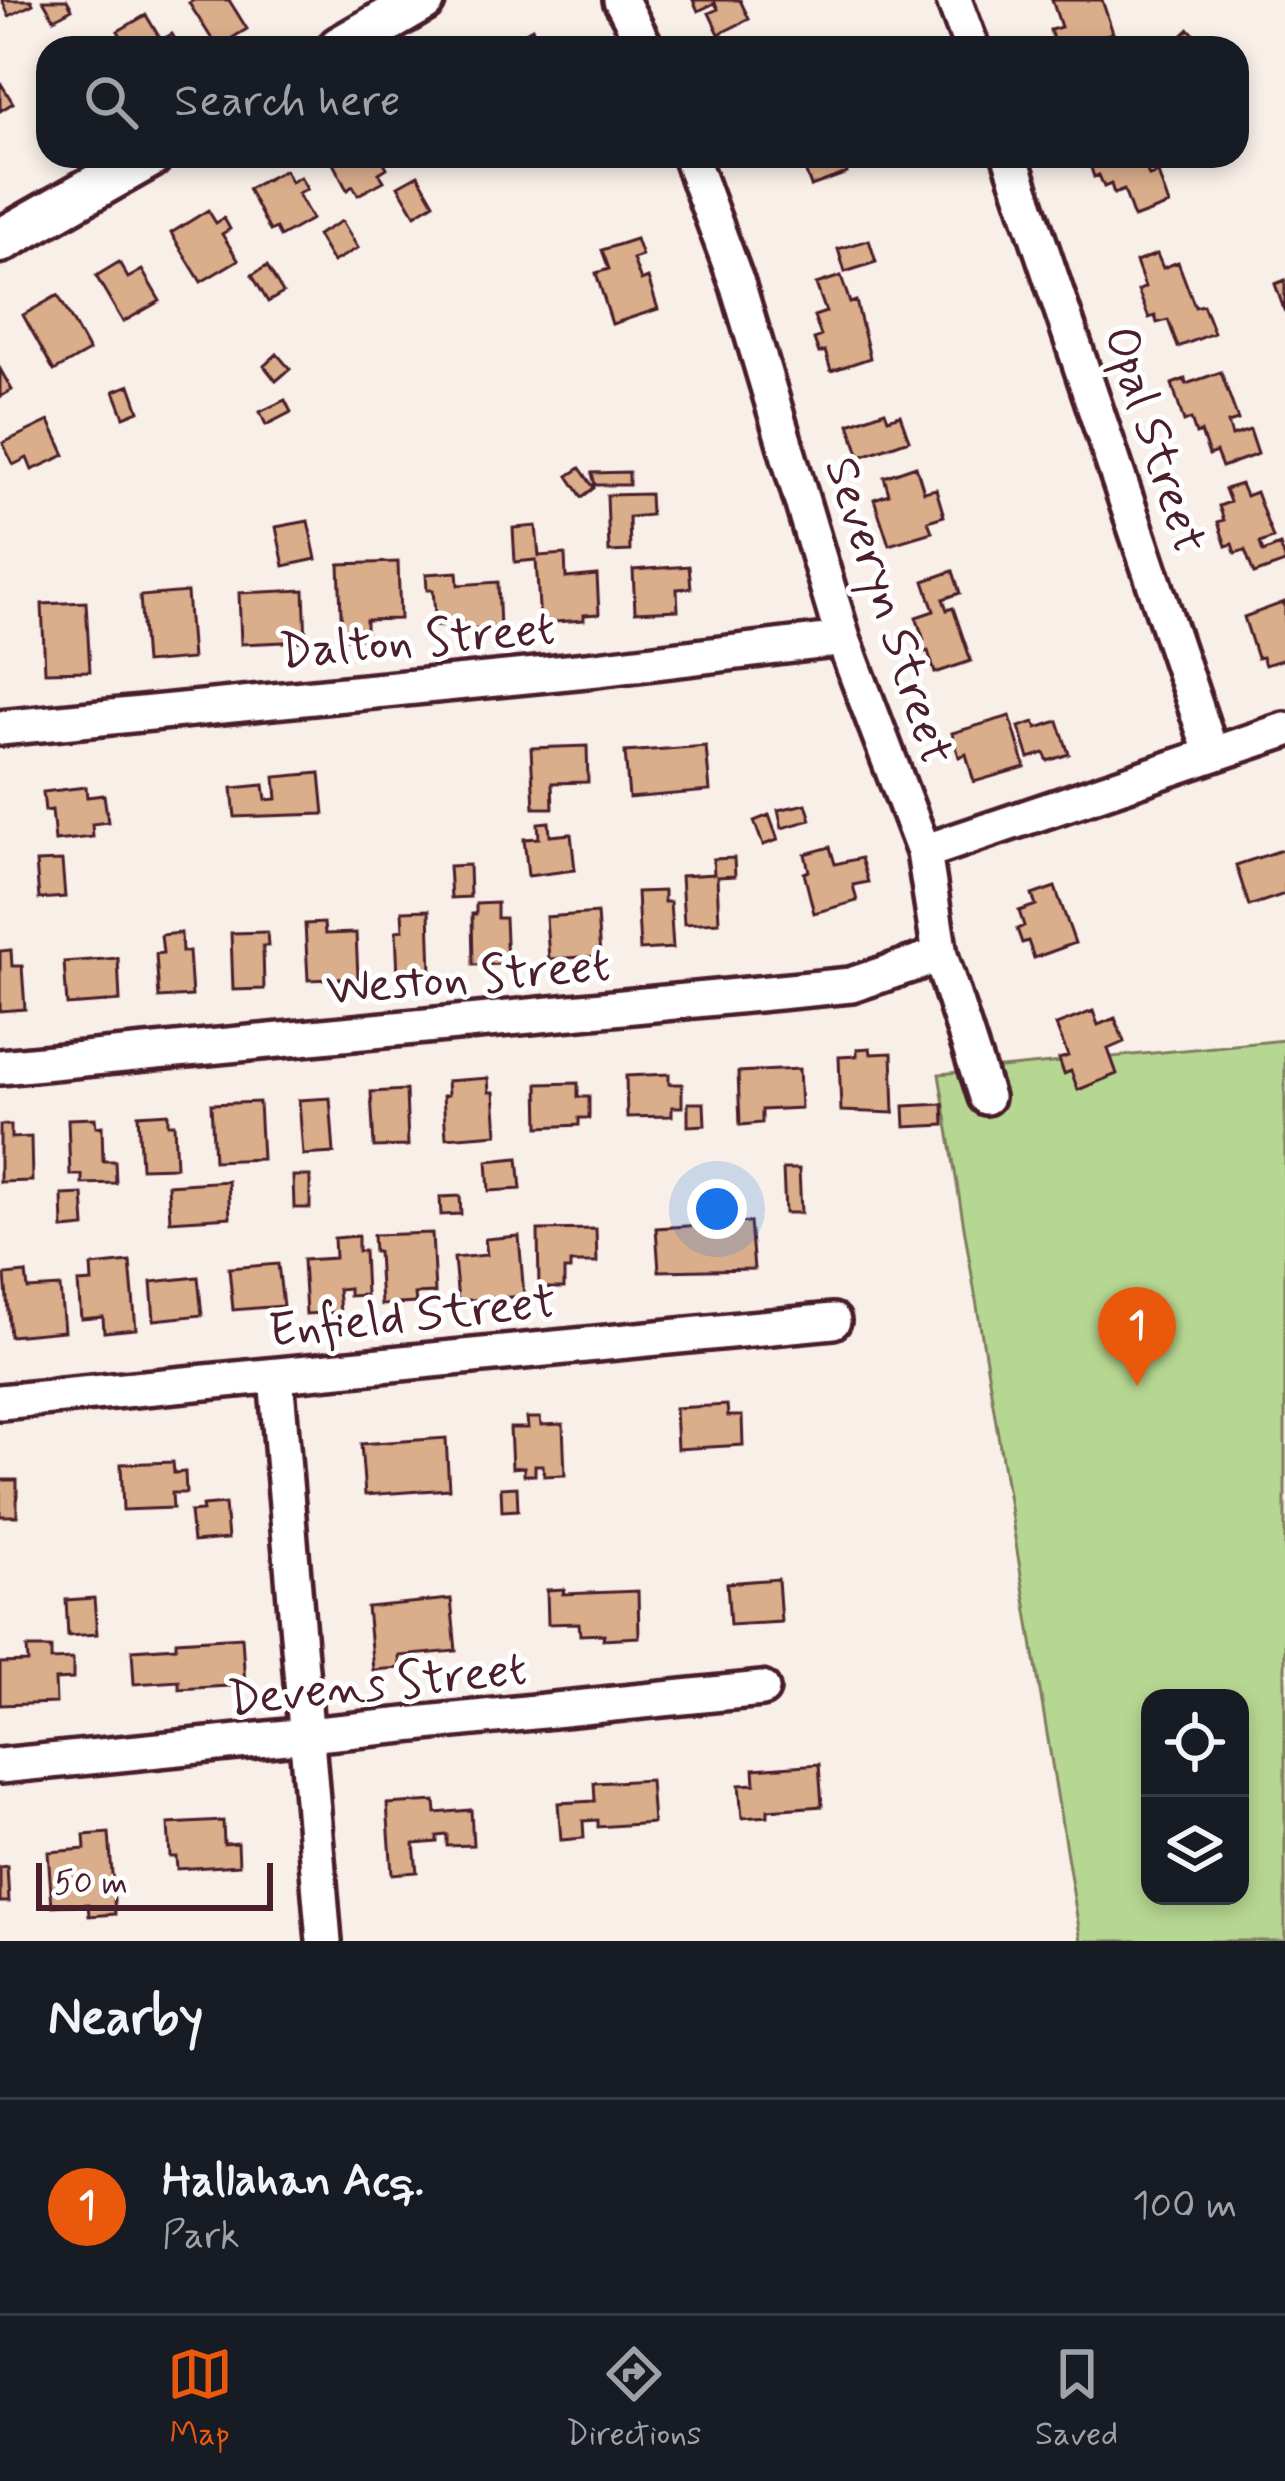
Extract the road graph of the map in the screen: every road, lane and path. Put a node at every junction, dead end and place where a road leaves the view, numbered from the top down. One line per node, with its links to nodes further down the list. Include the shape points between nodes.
1 (621, 0): 5 (street)
2 (954, 0): 6 (street)
3 (417, 2): 4 (main road)
4 (360, 36)
5 (640, 36)
6 (968, 36)
7 (129, 168): 10 (main road)
8 (694, 168): 11 (street, Severyn Street, via 738,286)
9 (1014, 168): 14 (street, Opal Street)
10 (0, 241)
11 (843, 639): 12 (street, Dalton Street); 15 (street, Severyn Street)
12 (0, 728)
13 (1285, 730): 14 (street)
14 (1211, 752): 15 (street)
15 (923, 852): 16 (street, Severyn Street)
16 (940, 955): 17 (street, Weston Street, via 850,985); 18 (street, Severyn Street)
17 (0, 1067)
18 (986, 1097)
19 (833, 1321): 20 (street, Enfield Street)
20 (276, 1376): 21 (street, Enfield Street); 23 (street)
21 (0, 1402)
22 (762, 1689): 23 (street, Devens Street)
23 (309, 1737): 24 (street, Devens Street); 25 (street)
24 (0, 1766)
25 (324, 1941)

